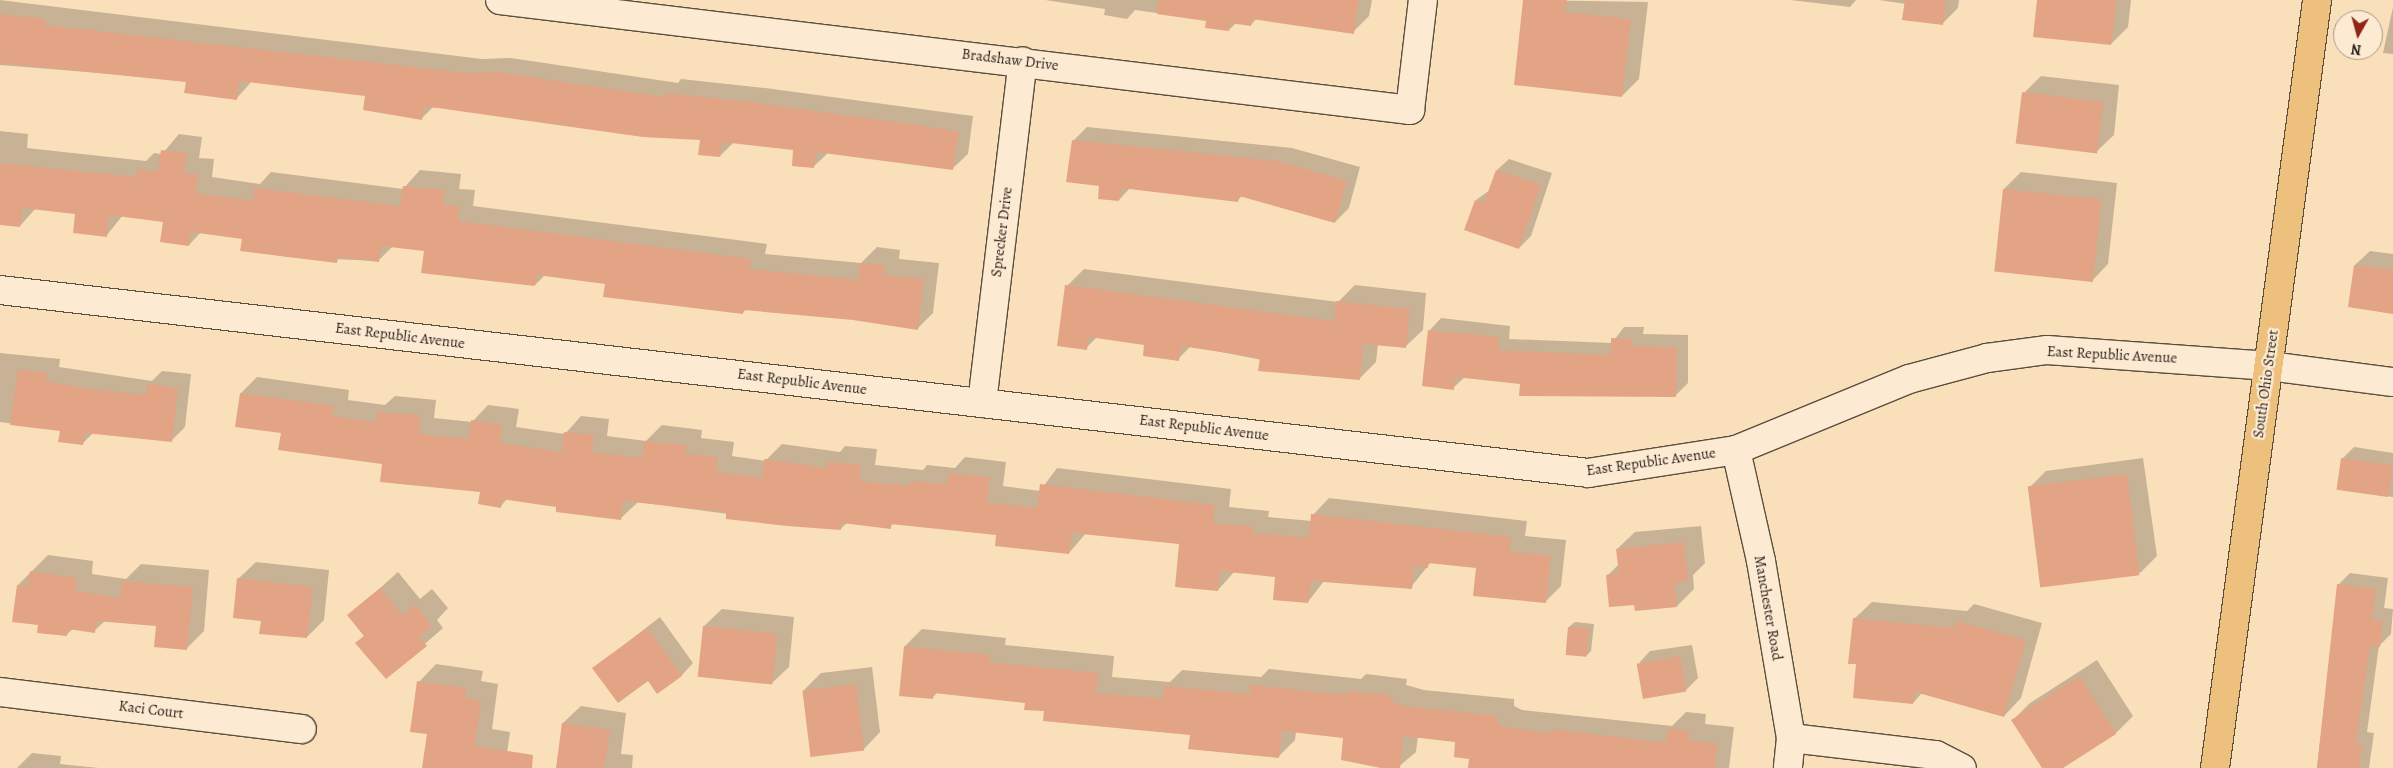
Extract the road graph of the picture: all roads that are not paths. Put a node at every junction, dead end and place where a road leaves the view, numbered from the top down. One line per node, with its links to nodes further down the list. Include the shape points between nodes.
1 (500, 0): 4 (street, Bradshaw Drive)
2 (1423, 0): 4 (street, Bradshaw Drive, via 1410,110)
3 (2317, 0): 6 (main road, South Ohio Street)
4 (1023, 62): 8 (street, Sprecker Drive)
5 (0, 290): 8 (street, East Republic Avenue)
6 (2269, 366): 7 (street, East Republic Avenue); 9 (street, East Republic Avenue, via 2091,351 1987,358 1909,379); 15 (main road, South Ohio Street)
7 (2393, 382)
8 (982, 403): 9 (street, East Republic Avenue, via 1588,473)
9 (1736, 450): 12 (street, Manchester Road, via 1761,561)
10 (0, 692): 11 (street, Kaci Court)
11 (302, 729)
12 (1791, 738): 13 (street, Manchester Road); 14 (street, via 1936,755)
13 (1788, 768)
14 (1962, 768)
15 (2215, 768)

